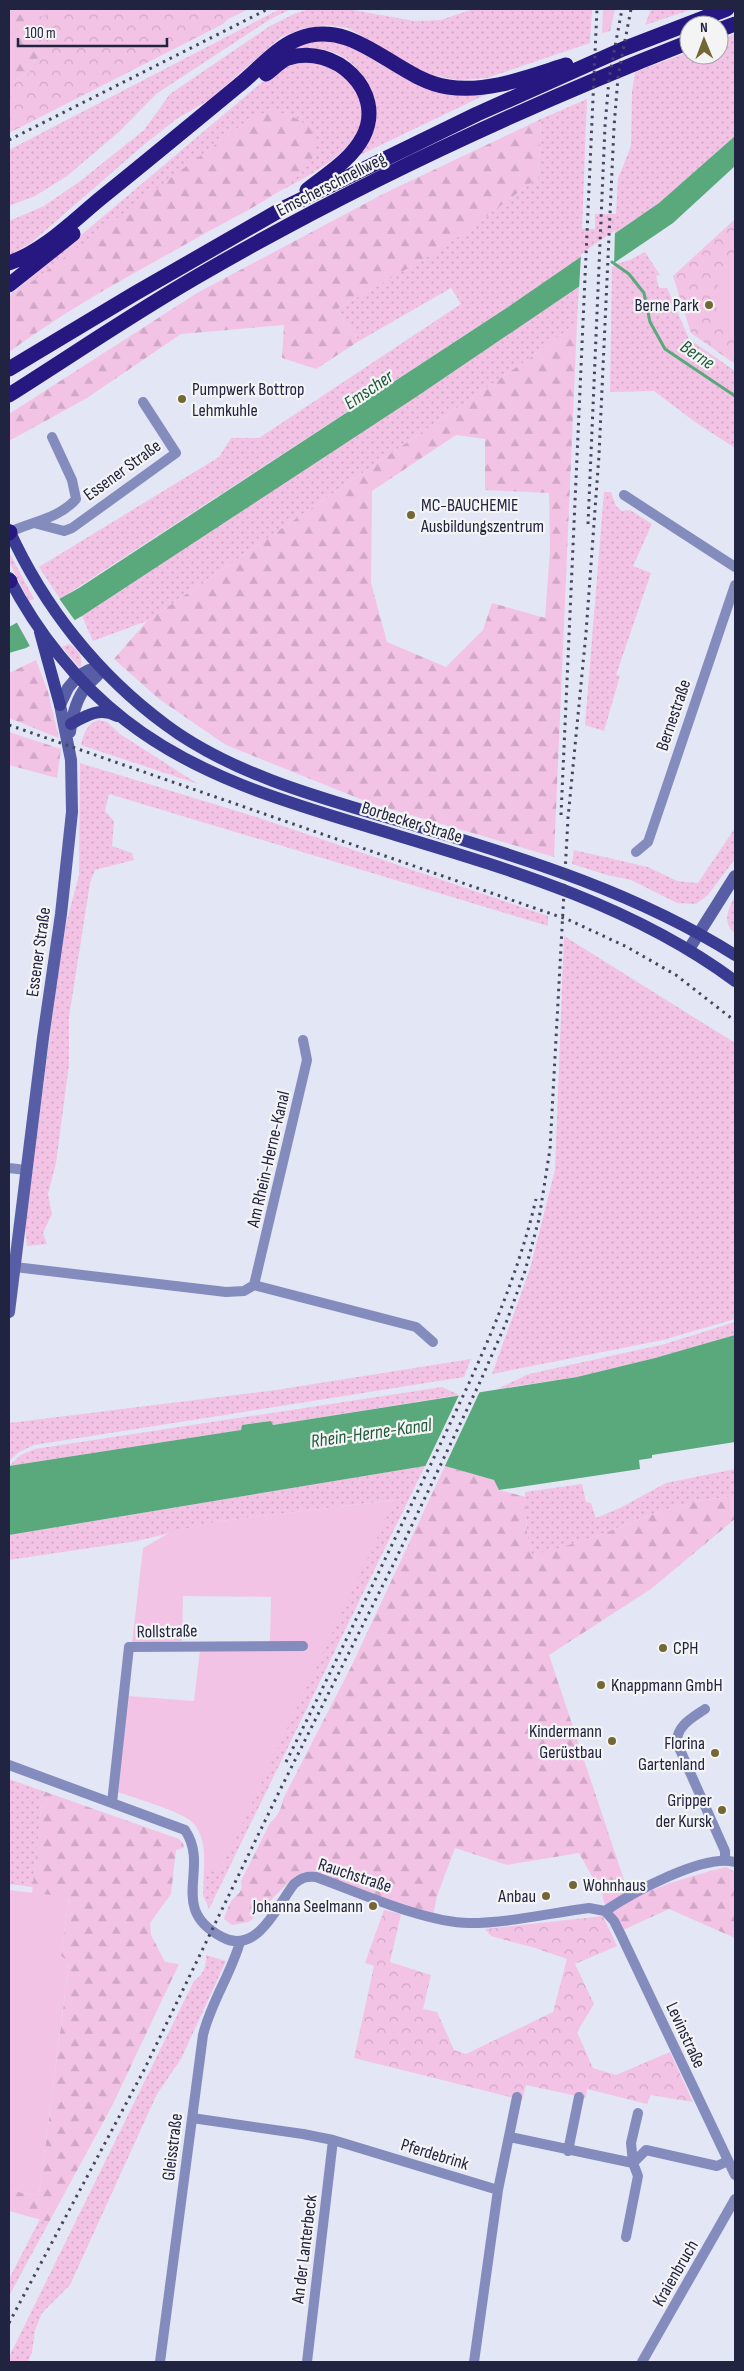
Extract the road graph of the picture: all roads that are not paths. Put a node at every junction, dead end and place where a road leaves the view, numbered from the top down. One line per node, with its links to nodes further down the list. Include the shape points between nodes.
1 (727, 9): 3 (highway)
2 (679, 46): 10 (highway, Emscherschnellweg, via 477,133 296,222 178,287)
3 (588, 61): 4 (highway); 5 (highway, via 502,84 466,89 435,85 420,79 360,42 338,35 299,38 282,47)
4 (282, 209): 8 (highway, via 344,161 364,135 368,107 363,89 350,71 329,59 306,55 278,64); 9 (highway)
5 (52, 238): 6 (highway); 7 (highway, via 36,255)
6 (9, 264)
7 (9, 272)
8 (9, 285)
9 (9, 369)
10 (9, 395)
11 (143, 402): 14 (street, Essener Straße, via 176,453 72,528 64,531)
12 (52, 437): 14 (street, Essener Straße, via 72,480 76,498 54,515)
13 (624, 495): 16 (street)
14 (34, 522): 15 (street, Essener Straße)
15 (9, 532): 20 (main road, Essener Straße, via 44,596)
16 (735, 567)
17 (9, 580): 19 (main road)
18 (735, 585): 26 (street, Bernestraße, via 648,842)
19 (51, 652): 21 (main road); 22 (main road)
20 (102, 670): 21 (main road, via 89,670); 28 (main road, Borbecker Straße, via 166,726 228,761 300,790 569,875 632,899)
21 (82, 681): 22 (main road, via 64,693); 23 (main road, Borbecker Straße); 24 (main road, Essener Straße)
22 (60, 705): 25 (main road, Essener Straße)
23 (125, 720): 24 (main road, via 105,711); 29 (main road, Borbecker Straße, via 176,754 233,781 275,798 553,886 635,919)
24 (71, 724): 25 (main road, Essener Straße)
25 (68, 739): 34 (main road, Essener Straße, via 73,791 66,870)
26 (636, 852)
27 (735, 876): 28 (main road)
28 (698, 932): 29 (main road); 30 (main road, Borbecker Straße)
29 (689, 949): 31 (main road, Borbecker Straße)
30 (735, 955)
31 (735, 981)
32 (303, 1040): 36 (street, Am Rhein-Herne-Kanal, via 307,1060)
33 (9, 1168): 34 (street)
34 (26, 1170): 35 (main road, Essener Straße)
35 (15, 1267): 36 (street, via 226,1292 244,1291); 37 (main road, Essener Straße)
36 (254, 1285): 38 (street, via 416,1327)
37 (9, 1312)
38 (433, 1342)
39 (303, 1646): 42 (street, Rollstraße, via 129,1647)
40 (705, 1709): 43 (street, via 680,1728 676,1735 677,1743)
41 (9, 1765): 42 (street)
42 (112, 1803): 45 (street, via 185,1830 193,1849 195,1912 206,1926 221,1936)
43 (730, 1861): 44 (street, via 708,1861 684,1870)
44 (605, 1911): 45 (street, Rauchstraße, via 589,1908 484,1922 456,1922 428,1916 308,1876 294,1884 263,1928); 53 (street, Levinstraße, via 614,1920)
45 (240, 1942): 49 (street, Gleisstraße, via 235,1960 206,2021)
46 (517, 2097): 50 (street)
47 (580, 2097): 52 (street)
48 (638, 2113): 54 (street, via 631,2143)
49 (192, 2118): 51 (street, Pferdebrink); 59 (street, Gleisstraße)
50 (510, 2137): 52 (street); 56 (street)
51 (333, 2140): 56 (street, Pferdebrink); 60 (street, An der Lanterbeck)
52 (568, 2150): 54 (street)
53 (728, 2161): 54 (street, via 717,2166 646,2150); 55 (street, Levinstraße)
54 (634, 2163): 58 (street, via 638,2176)
55 (735, 2175)
56 (498, 2190): 61 (street)
57 (735, 2199): 62 (street, Kraienbruch)
58 (626, 2237)
59 (160, 2362)
60 (307, 2362)
61 (474, 2362)
62 (642, 2362)

